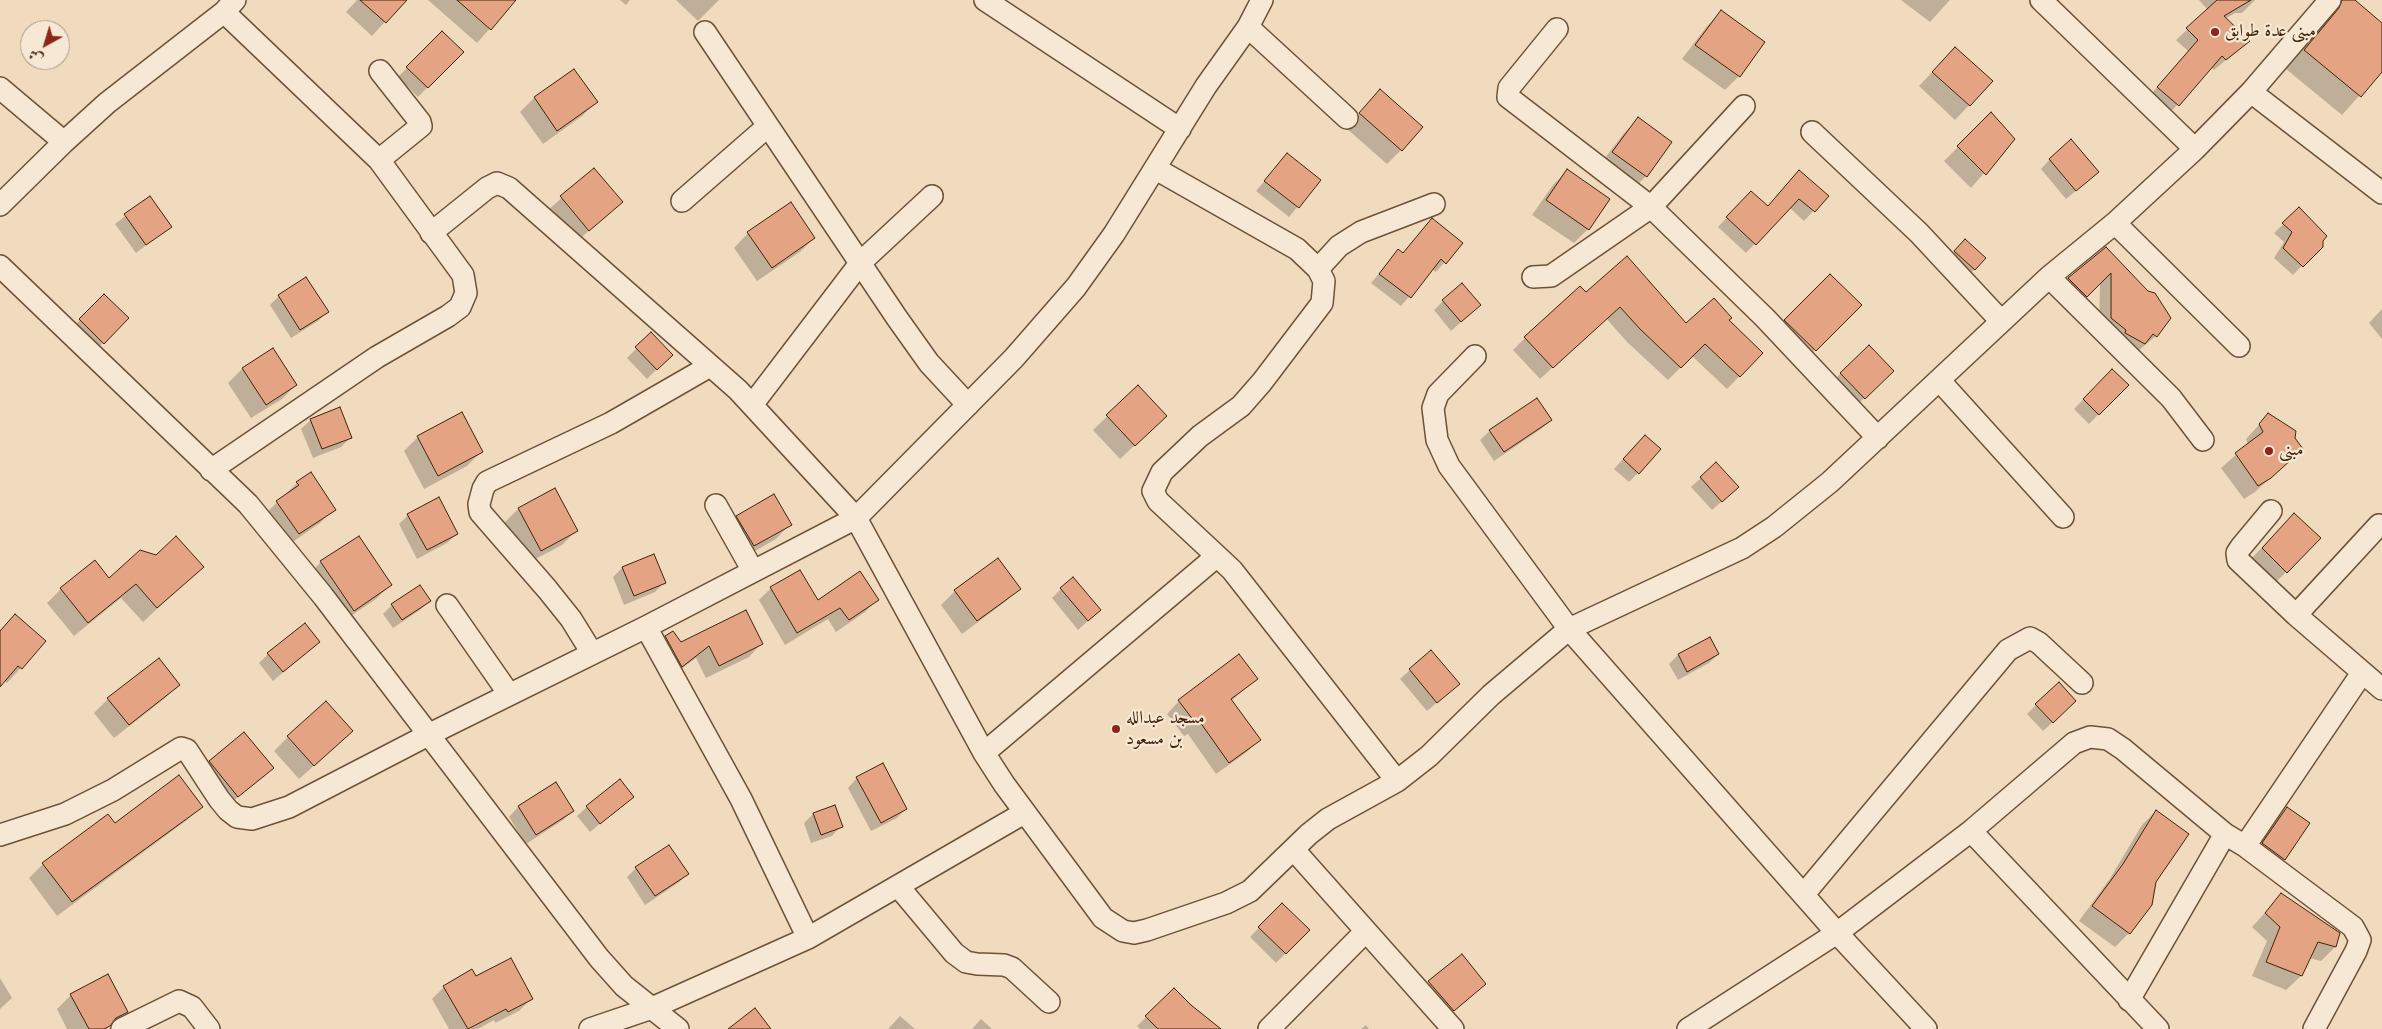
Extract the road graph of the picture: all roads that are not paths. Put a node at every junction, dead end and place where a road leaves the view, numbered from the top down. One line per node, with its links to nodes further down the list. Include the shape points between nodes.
1 (985, 0): 15 (street)
2 (1262, 0): 6 (street)
3 (2041, 0): 18 (street)
4 (2330, 0): 11 (street)
5 (229, 6): 17 (street, via 107,103); 19 (street)
6 (1248, 27): 13 (street); 15 (street)
7 (1557, 29): 26 (street, via 1510,88 1508,97)
8 (706, 32): 14 (street)
9 (380, 71): 19 (street, via 421,126)
10 (0, 88): 17 (street)
11 (2252, 92): 18 (street); 21 (street)
12 (1744, 106): 26 (street)
13 (1348, 118)
14 (768, 126): 23 (street); 29 (street)
15 (1180, 129): 20 (street)
16 (1812, 132): 34 (street, via 1919,233)
17 (64, 142): 25 (street)
18 (2195, 149): 27 (street)
19 (379, 160): 28 (street)
20 (1156, 169): 31 (street, via 1297,249); 40 (street, via 1076,286)
21 (2382, 193)
22 (932, 196): 29 (street)
23 (682, 201)
24 (1434, 204): 31 (street, via 1361,232 1339,246)
25 (0, 206)
26 (1651, 207): 32 (street, via 1551,276); 41 (street, via 1766,318)
27 (2115, 222): 33 (street); 35 (street)
28 (430, 233): 37 (street, via 487,188 501,184); 43 (street, via 463,275 466,294 460,306 377,357)
29 (861, 262): 39 (street); 40 (street, via 918,349)
30 (0, 266): 43 (street)
31 (1318, 269): 49 (street, via 1324,281 1323,298 1310,321 1241,406 1200,436 1162,472 1156,482 1153,491 1158,501)
32 (1532, 277)
33 (2049, 277): 34 (street); 42 (street, via 2171,398)
34 (2001, 321): 38 (street)
35 (2239, 346)
36 (1475, 356): 54 (street, via 1438,394 1433,408 1437,440 1449,466)
37 (710, 366): 39 (street); 55 (street, via 612,423 487,482 483,488 480,512 571,619)
38 (1938, 380): 41 (street); 46 (street)
39 (752, 405): 47 (street)
40 (968, 405): 47 (street)
41 (1878, 438): 54 (street, via 1830,482 1742,548)
42 (2203, 440)
43 (211, 470): 60 (street, via 248,504)
44 (716, 505): 50 (street)
45 (2272, 511): 52 (street, via 2241,546 2238,560)
46 (2063, 517)
47 (856, 518): 50 (street); 61 (street)
48 (2379, 525): 52 (street)
49 (1217, 556): 61 (street); 62 (street, via 1232,570)
50 (754, 571): 53 (street)
51 (447, 605): 59 (street)
52 (2296, 615): 56 (street)
53 (646, 627): 55 (street); 73 (street, via 741,799)
54 (1569, 629): 62 (street); 70 (street)
55 (592, 653): 59 (street)
56 (2362, 673): 58 (street); 67 (street)
57 (2082, 683): 70 (street, via 2030,638 2008,650)
58 (2382, 689)
59 (509, 694): 60 (street)
60 (430, 734): 66 (street, via 289,806 252,819 237,817 228,810 187,750 181,748 113,790 65,814); 76 (street, via 599,958 624,986)
61 (984, 753): 63 (street)
62 (1397, 781): 68 (street, via 1328,819)
63 (1024, 814): 68 (street, via 1103,918 1123,931 1147,930 1226,903 1250,891); 69 (street)
64 (1971, 831): 65 (street, via 2074,743 2090,737 2108,739 2123,749); 72 (street); 74 (street)
65 (2225, 834): 67 (street); 74 (street)
66 (0, 835)
67 (2245, 846): 86 (street, via 2348,921 2358,933 2360,940 2351,962)
68 (1294, 850): 71 (street)
69 (898, 886): 73 (street); 75 (street, via 954,953 966,962 1004,964 1012,968)
70 (1804, 894): 72 (street)
71 (1366, 931): 82 (street); 83 (street)
72 (1837, 932): 77 (street); 84 (street)
73 (808, 938): 76 (street)
74 (2129, 1000): 85 (street)
75 (1049, 1002)
76 (652, 1008): 80 (street); 81 (street)
77 (1915, 1025)
78 (122, 1029): 79 (street, via 179,1001 192,1007)
79 (209, 1029)
80 (590, 1029)
81 (678, 1029)
82 (1269, 1029)
83 (1453, 1029)
84 (1688, 1029)
85 (2158, 1029)
86 (2314, 1029)

